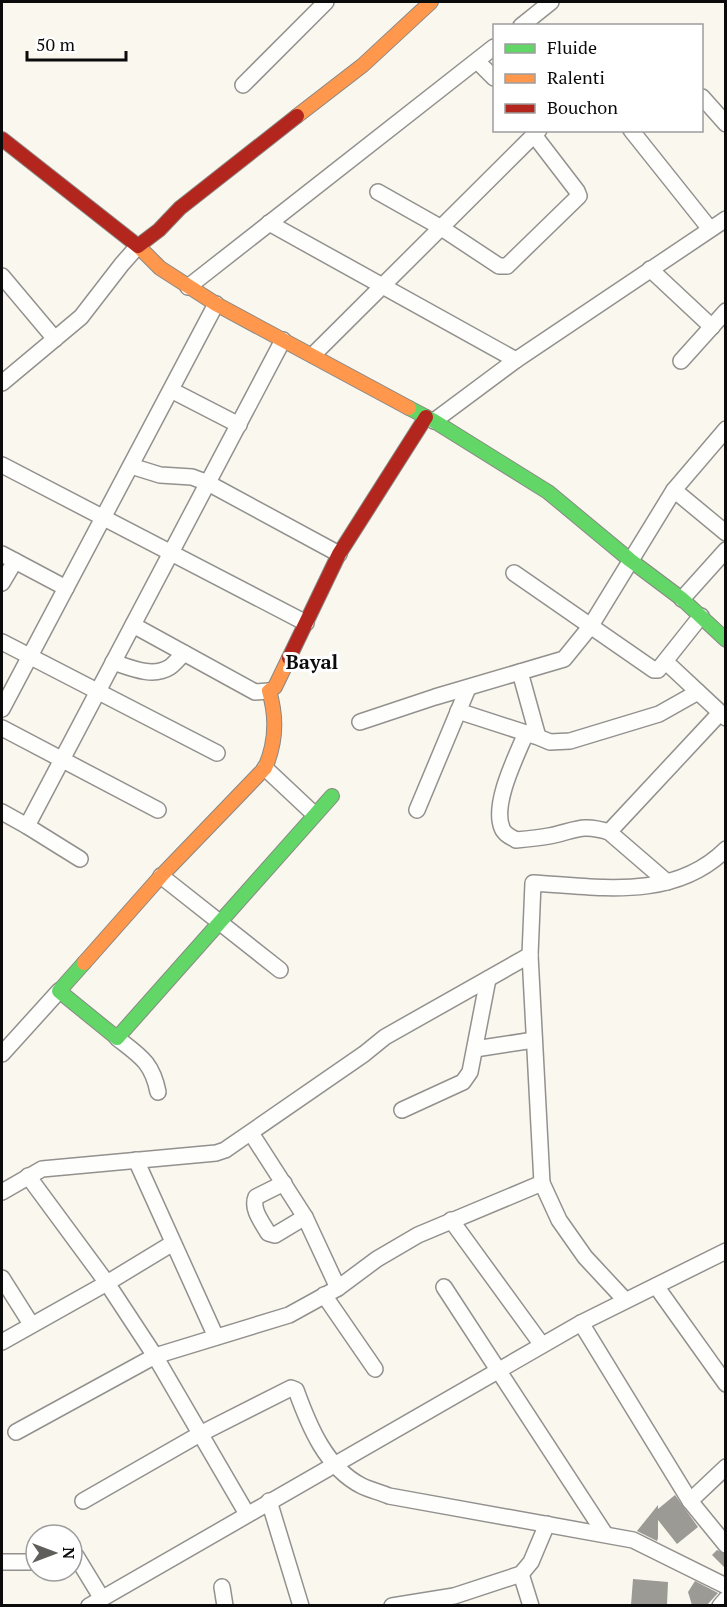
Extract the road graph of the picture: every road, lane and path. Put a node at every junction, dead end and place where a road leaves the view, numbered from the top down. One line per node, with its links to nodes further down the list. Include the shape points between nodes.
1 (326, 2): 8 (street)
2 (431, 2): 15 (street, via 363,65)
3 (551, 2): 4 (street)
4 (524, 24)
5 (493, 49): 6 (street)
6 (477, 62): 7 (street); 17 (street)
7 (493, 76)
8 (243, 85)
9 (703, 98): 10 (street)
10 (726, 124)
11 (633, 132): 20 (street)
12 (536, 133): 19 (street); 19 (street, via 577,191 579,196 575,200 503,267)
13 (2, 138): 18 (street)
14 (378, 192): 19 (street)
15 (180, 208): 18 (street, via 138,224); 21 (street)
16 (726, 219): 20 (street)
17 (269, 223): 24 (street); 25 (street)
18 (111, 225): 21 (street)
19 (440, 227): 24 (street)
20 (710, 229): 22 (street)
21 (138, 246): 25 (street, via 160,268); 29 (street, via 81,317)
22 (650, 269): 28 (street); 32 (street)
23 (2, 276): 29 (street)
24 (384, 285): 31 (street); 32 (street)
25 (188, 287): 26 (street)
26 (216, 304): 30 (street); 35 (street)
27 (726, 311): 28 (street)
28 (712, 327): 33 (street)
29 (55, 339): 34 (street)
30 (283, 340): 31 (street); 37 (street)
31 (313, 356): 36 (street)
32 (516, 360): 36 (street)
33 (681, 361)
34 (2, 383)
35 (171, 390): 37 (street); 40 (street)
36 (430, 419): 47 (street); 49 (street, via 548,492)
37 (239, 425): 41 (street)
38 (726, 429): 42 (street)
39 (2, 465): 43 (street)
40 (131, 466): 41 (street); 43 (street)
41 (208, 483): 46 (street); 47 (street)
42 (674, 490): 44 (street); 49 (street)
43 (103, 517): 46 (street); 52 (street)
44 (726, 533)
45 (726, 550): 53 (street)
46 (171, 553): 55 (street); 56 (street)
47 (339, 554): 55 (street)
48 (8, 558): 51 (street); 52 (street)
49 (630, 560): 53 (street); 57 (street)
50 (514, 573): 57 (street)
51 (2, 583)
52 (66, 588): 61 (street)
53 (682, 599): 54 (street)
54 (701, 616): 58 (street); 63 (street)
55 (306, 623): 66 (street, via 275,687)
56 (133, 625): 60 (street); 62 (street)
57 (590, 627): 63 (street, via 654,670); 64 (street, via 564,659)
58 (726, 640)
59 (2, 642): 61 (street)
60 (184, 653): 62 (street, via 170,667 156,672); 66 (street, via 255,692)
61 (29, 657): 67 (street); 69 (street)
62 (113, 662): 67 (street)
63 (666, 662): 68 (street)
64 (520, 672): 65 (street); 74 (street)
65 (468, 688): 70 (street); 72 (street)
66 (269, 691): 77 (street, via 274,727)
67 (98, 692): 75 (street); 76 (street)
68 (698, 692): 71 (street); 74 (street, via 659,714 570,741 550,742)
69 (2, 709)
70 (458, 711): 74 (street); 80 (street)
71 (723, 716): 84 (street)
72 (360, 722)
73 (2, 728): 76 (street)
74 (532, 735): 84 (street, via 502,797 499,817 503,831 516,840 585,827)
75 (217, 753)
76 (62, 760): 79 (street); 83 (street)
77 (265, 768): 82 (street); 87 (street)
78 (332, 796): 82 (street)
79 (158, 810)
80 (417, 810)
81 (2, 812): 83 (street)
82 (314, 814): 89 (street)
83 (27, 826): 86 (street)
84 (609, 832): 88 (street)
85 (726, 849): 88 (street, via 686,878)
86 (80, 859)
87 (161, 876): 89 (street); 93 (street)
88 (668, 882): 90 (street, via 623,888 533,883)
89 (219, 922): 91 (street); 94 (street)
90 (530, 955): 92 (street); 95 (street)
91 (280, 970)
92 (488, 979): 96 (street); 100 (street, via 385,1037)
93 (59, 991): 94 (street); 97 (street)
94 (117, 1038): 98 (street, via 149,1064)
95 (534, 1040): 96 (street); 104 (street)
96 (475, 1049): 99 (street, via 464,1082)
97 (2, 1054)
98 (159, 1092)
99 (402, 1110)
100 (251, 1132): 101 (street, via 216,1153); 103 (street)
101 (136, 1160): 102 (street, via 46,1169); 108 (street)
102 (28, 1176): 105 (street); 111 (street)
103 (284, 1183): 106 (street); 106 (street, via 254,1201 268,1233 275,1235)
104 (542, 1183): 107 (street); 115 (street, via 559,1220 585,1257)
105 (2, 1192)
106 (304, 1217): 114 (street)
107 (451, 1220): 114 (street, via 399,1245); 120 (street)
108 (173, 1243): 111 (street); 118 (street)
109 (726, 1251): 112 (street)
110 (2, 1278): 117 (street)
111 (107, 1283): 117 (street); 121 (street)
112 (656, 1286): 115 (street); 124 (street)
113 (444, 1287): 123 (street)
114 (331, 1292): 118 (street, via 290,1315); 122 (street)
115 (625, 1300): 116 (street)
116 (581, 1323): 120 (street); 131 (street)
117 (31, 1324): 119 (street)
118 (216, 1337): 121 (street)
119 (2, 1342)
120 (542, 1346): 123 (street)
121 (154, 1356): 125 (street); 126 (street)
122 (375, 1369)
123 (498, 1370): 127 (street); 134 (street)
124 (726, 1384)
125 (16, 1432)
126 (200, 1434): 127 (street, via 291,1388 296,1390 307,1421); 129 (street); 132 (street)
127 (333, 1464): 130 (street); 133 (street, via 360,1485 388,1496)
128 (726, 1467): 131 (street)
129 (84, 1501)
130 (269, 1501): 132 (street); 146 (street)
131 (690, 1501): 135 (street)
132 (247, 1514): 143 (street)
133 (547, 1524): 134 (street); 138 (street, via 531,1562)
134 (604, 1534): 140 (street, via 633,1540)
135 (726, 1545)
136 (2, 1562): 137 (street)
137 (24, 1562)
138 (521, 1574): 144 (street); 148 (street)
139 (84, 1575): 143 (street)
140 (726, 1586)
141 (222, 1587): 145 (street)
142 (726, 1599): 149 (street)
143 (95, 1601)
144 (454, 1601): 147 (street)
145 (225, 1605)
146 (301, 1605)
147 (392, 1605)
148 (531, 1605)
149 (720, 1605)

